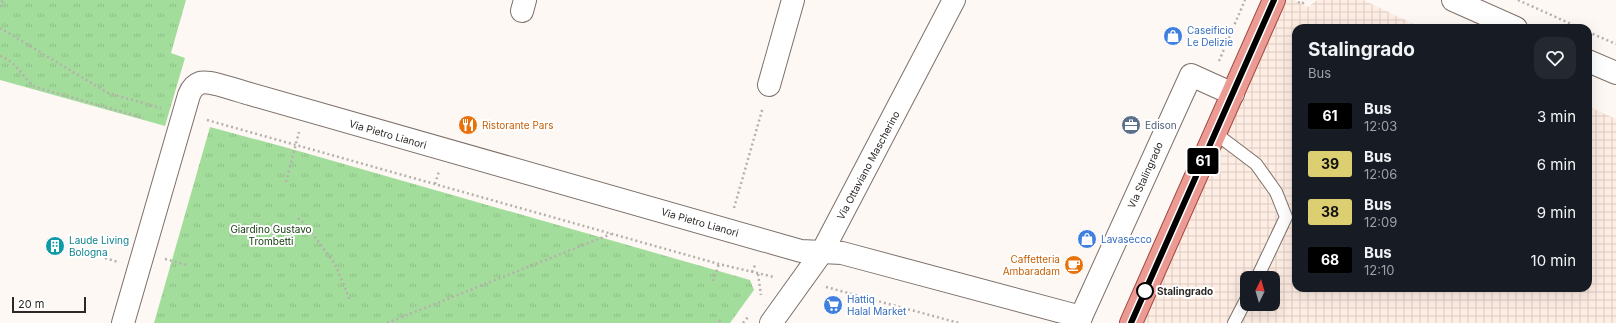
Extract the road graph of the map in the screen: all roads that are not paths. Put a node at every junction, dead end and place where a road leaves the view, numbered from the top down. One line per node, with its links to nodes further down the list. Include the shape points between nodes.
1 (793, 0): 8 (street)
2 (954, 0): 11 (street, Via Ottaviano Mascherino)
3 (1274, 0): 9 (main road)
4 (1453, 0): 5 (street)
5 (1507, 24)
6 (1592, 63): 7 (street)
7 (1616, 73)
8 (769, 85)
9 (1233, 94): 10 (main road); 14 (street, Via Stalingrado, via 1191,75)
10 (1215, 134): 12 (lane, via 1256,164 1276,192 1286,217); 17 (main road)
11 (822, 252): 14 (street, Via Stalingrado, via 842,253); 15 (street, Via Pietro Lianori, via 801,251 201,82 192,88 189,94); 16 (street, Via Ottaviano Mascherino)
12 (1260, 271)
13 (1240, 311): 18 (lane)
14 (1080, 320)
15 (123, 323)
16 (771, 323)
17 (1131, 323)
18 (1234, 323)

